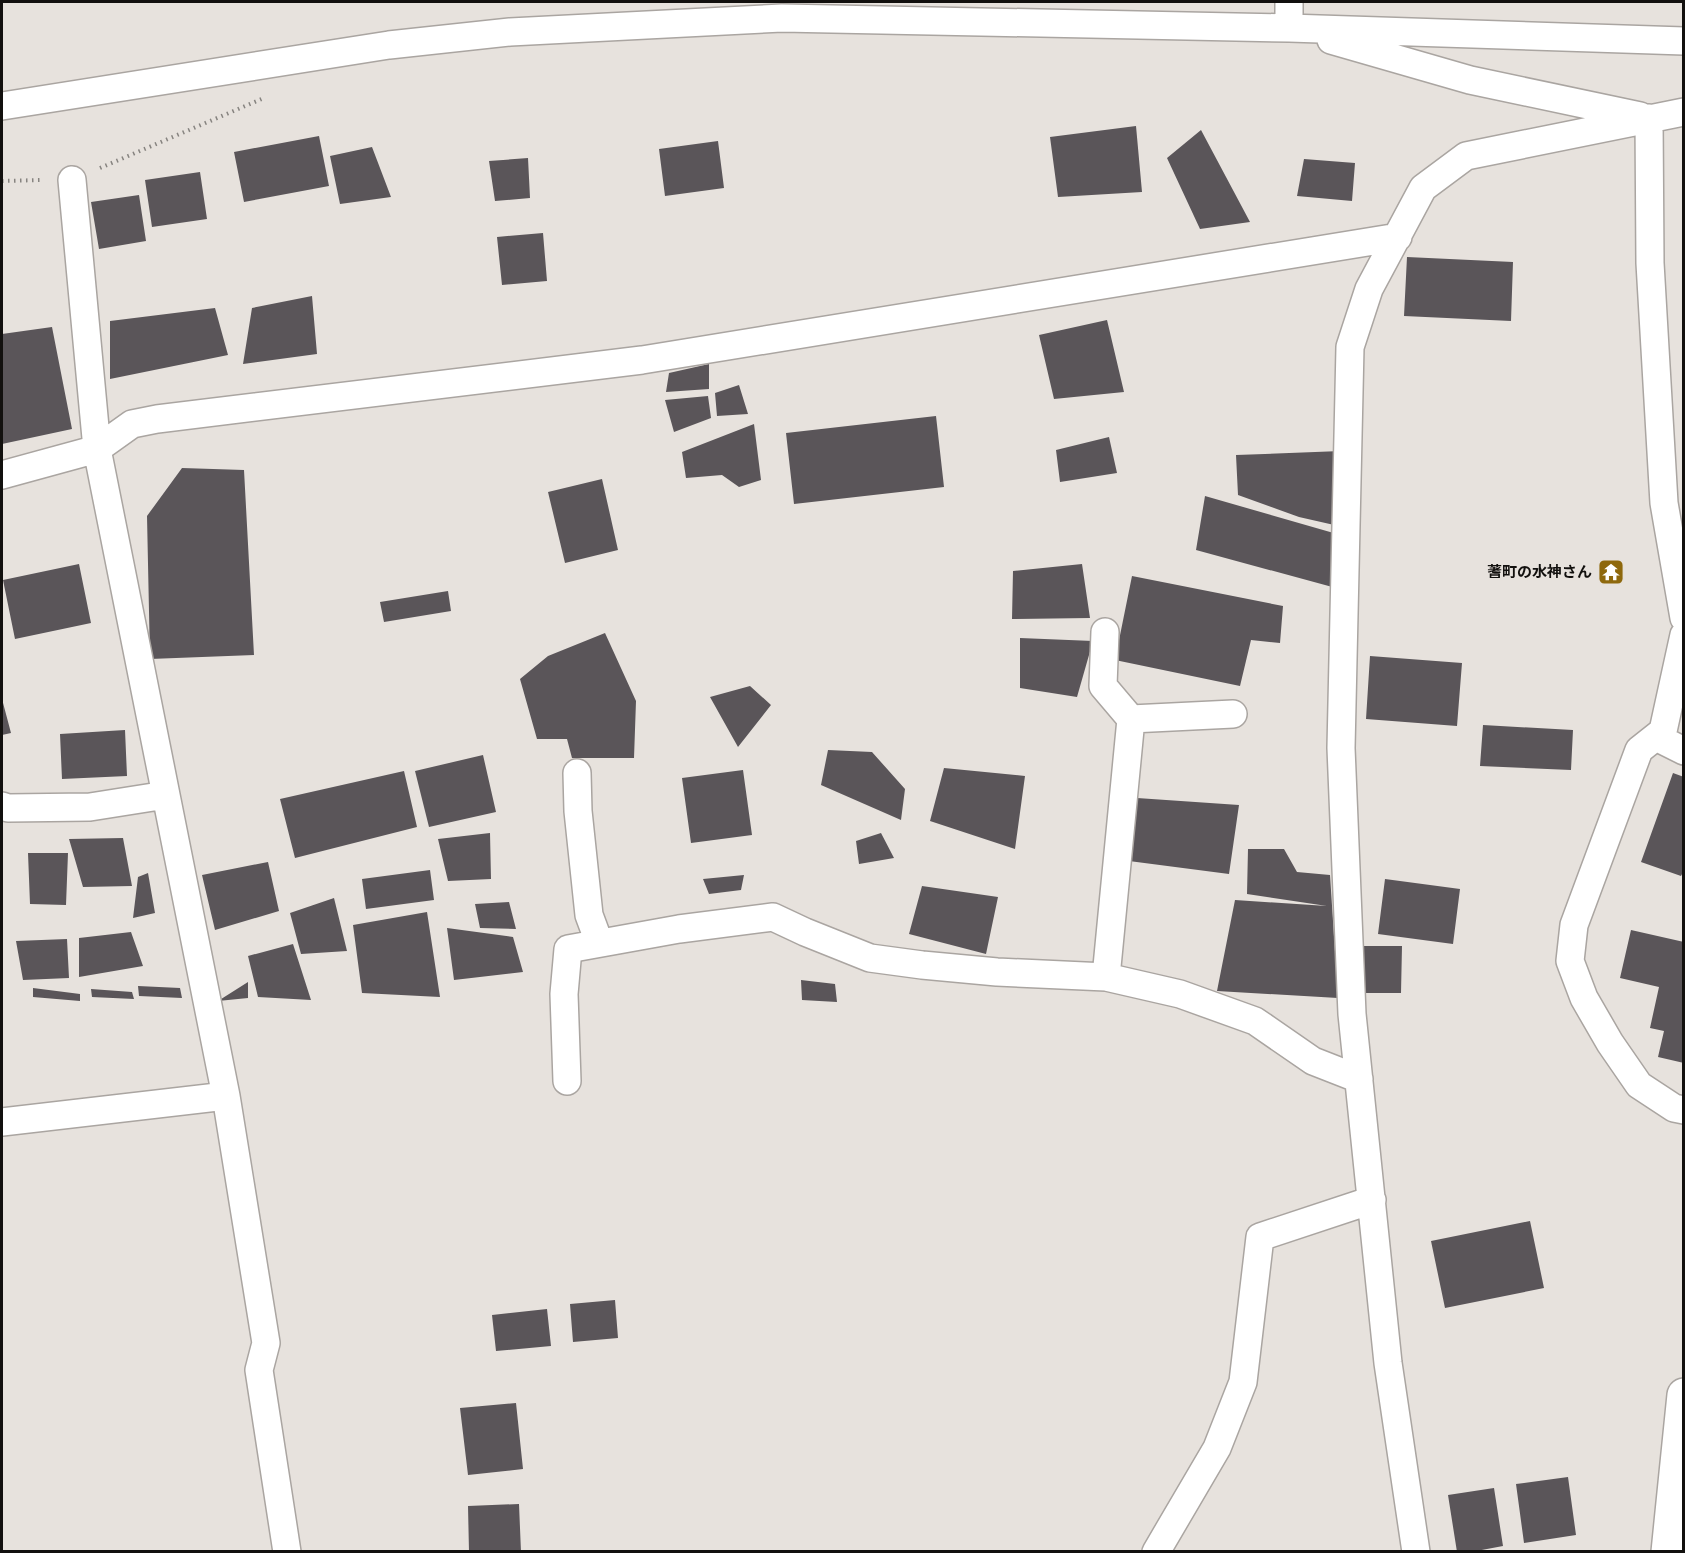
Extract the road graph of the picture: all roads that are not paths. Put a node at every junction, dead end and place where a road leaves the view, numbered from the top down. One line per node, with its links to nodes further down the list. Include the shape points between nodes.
1 (1289, 2): 2 (street)
2 (1289, 28): 3 (street); 4 (street, via 782,18 510,32 389,45); 6 (street, via 1470,80)
3 (1683, 41)
4 (2, 106)
5 (1683, 112): 6 (street)
6 (1649, 118): 7 (street); 9 (street, via 1466,156 1423,188); 12 (street, via 1650,263 1664,503)
7 (1683, 131)
8 (72, 180): 10 (street)
9 (1398, 237): 10 (street, via 642,360 157,419 132,424); 24 (street, via 1369,289 1350,346 1341,748 1352,1014)
10 (97, 450): 11 (street); 20 (street)
11 (2, 475)
12 (1683, 618)
13 (1105, 632): 16 (street, via 1103,686)
14 (1683, 635): 17 (street, via 1663,731)
15 (1233, 714): 16 (street)
16 (1131, 719): 23 (street)
17 (1656, 737): 18 (street); 27 (street, via 1639,750 1574,925 1570,961 1584,998 1639,1085)
18 (1683, 751)
19 (577, 773): 22 (street, via 589,915)
20 (166, 795): 21 (street, via 90,807); 26 (street)
21 (2, 806)
22 (599, 942): 23 (street, via 773,917 870,958 997,972); 25 (street, via 568,949 564,994)
23 (1106, 977): 24 (street, via 1180,994 1255,1021 1313,1061)
24 (1359, 1079): 29 (street)
25 (567, 1081)
26 (226, 1096): 28 (street); 31 (street, via 266,1343 259,1370)
27 (1683, 1110)
28 (2, 1122)
29 (1372, 1200): 32 (street, via 1260,1237 1243,1382 1217,1448); 33 (street, via 1388,1363)
30 (1683, 1395): 34 (highway)
31 (287, 1551)
32 (1156, 1551)
33 (1416, 1551)
34 (1668, 1551)

